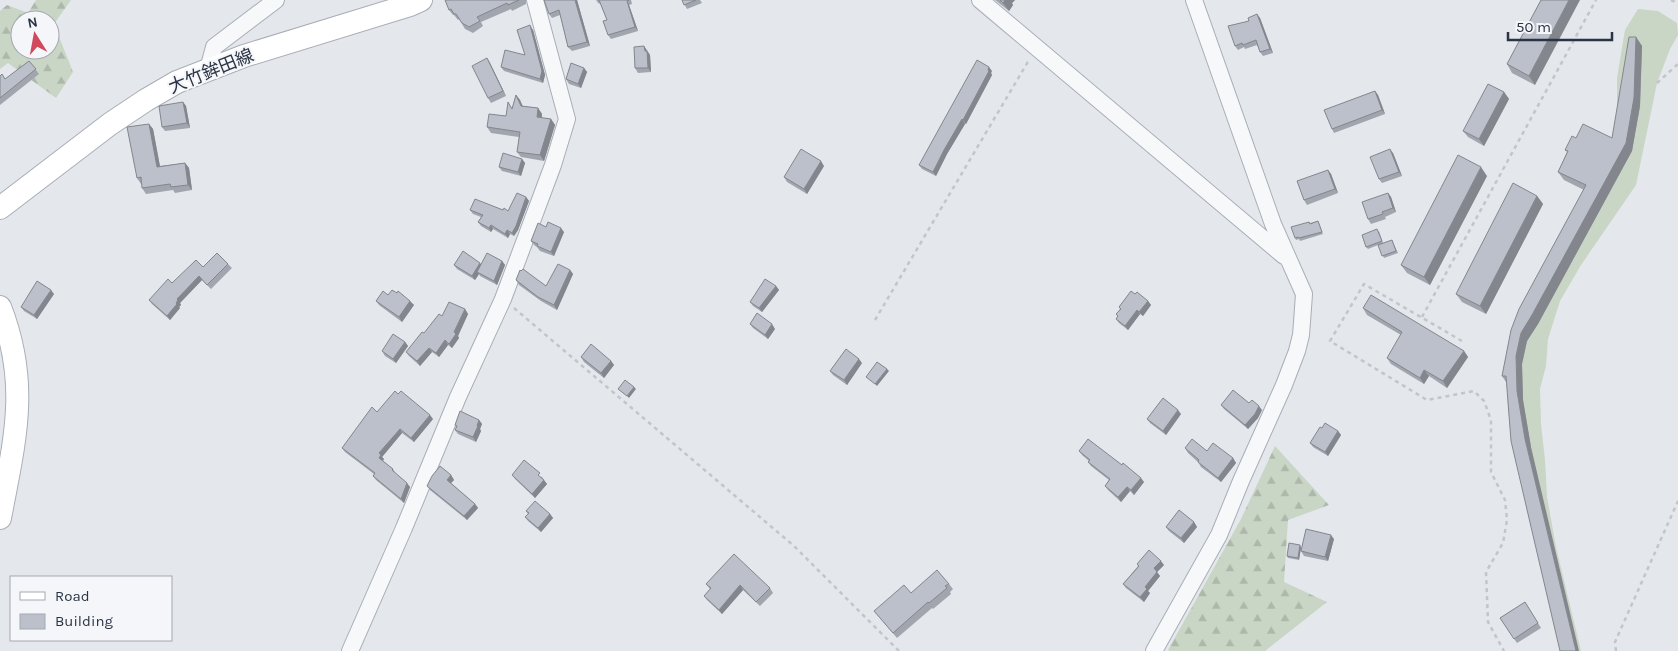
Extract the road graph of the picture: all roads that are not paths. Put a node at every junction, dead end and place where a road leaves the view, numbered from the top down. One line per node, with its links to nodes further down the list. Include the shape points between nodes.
1 (276, 0): 6 (street, via 214,47)
2 (421, 0): 6 (main road, 大竹鉾田線)
3 (535, 0): 11 (street, via 567,119 504,299 458,397)
4 (980, 0): 8 (street)
5 (1194, 0): 8 (street)
6 (208, 69): 7 (main road, 大竹鉾田線, via 178,82 110,124)
7 (0, 208)
8 (1288, 259): 12 (street, via 1304,294 1297,351 1219,535)
9 (0, 307): 10 (main road, via 16,362 18,390 18,418)
10 (0, 518)
11 (350, 651)
12 (1154, 651)

